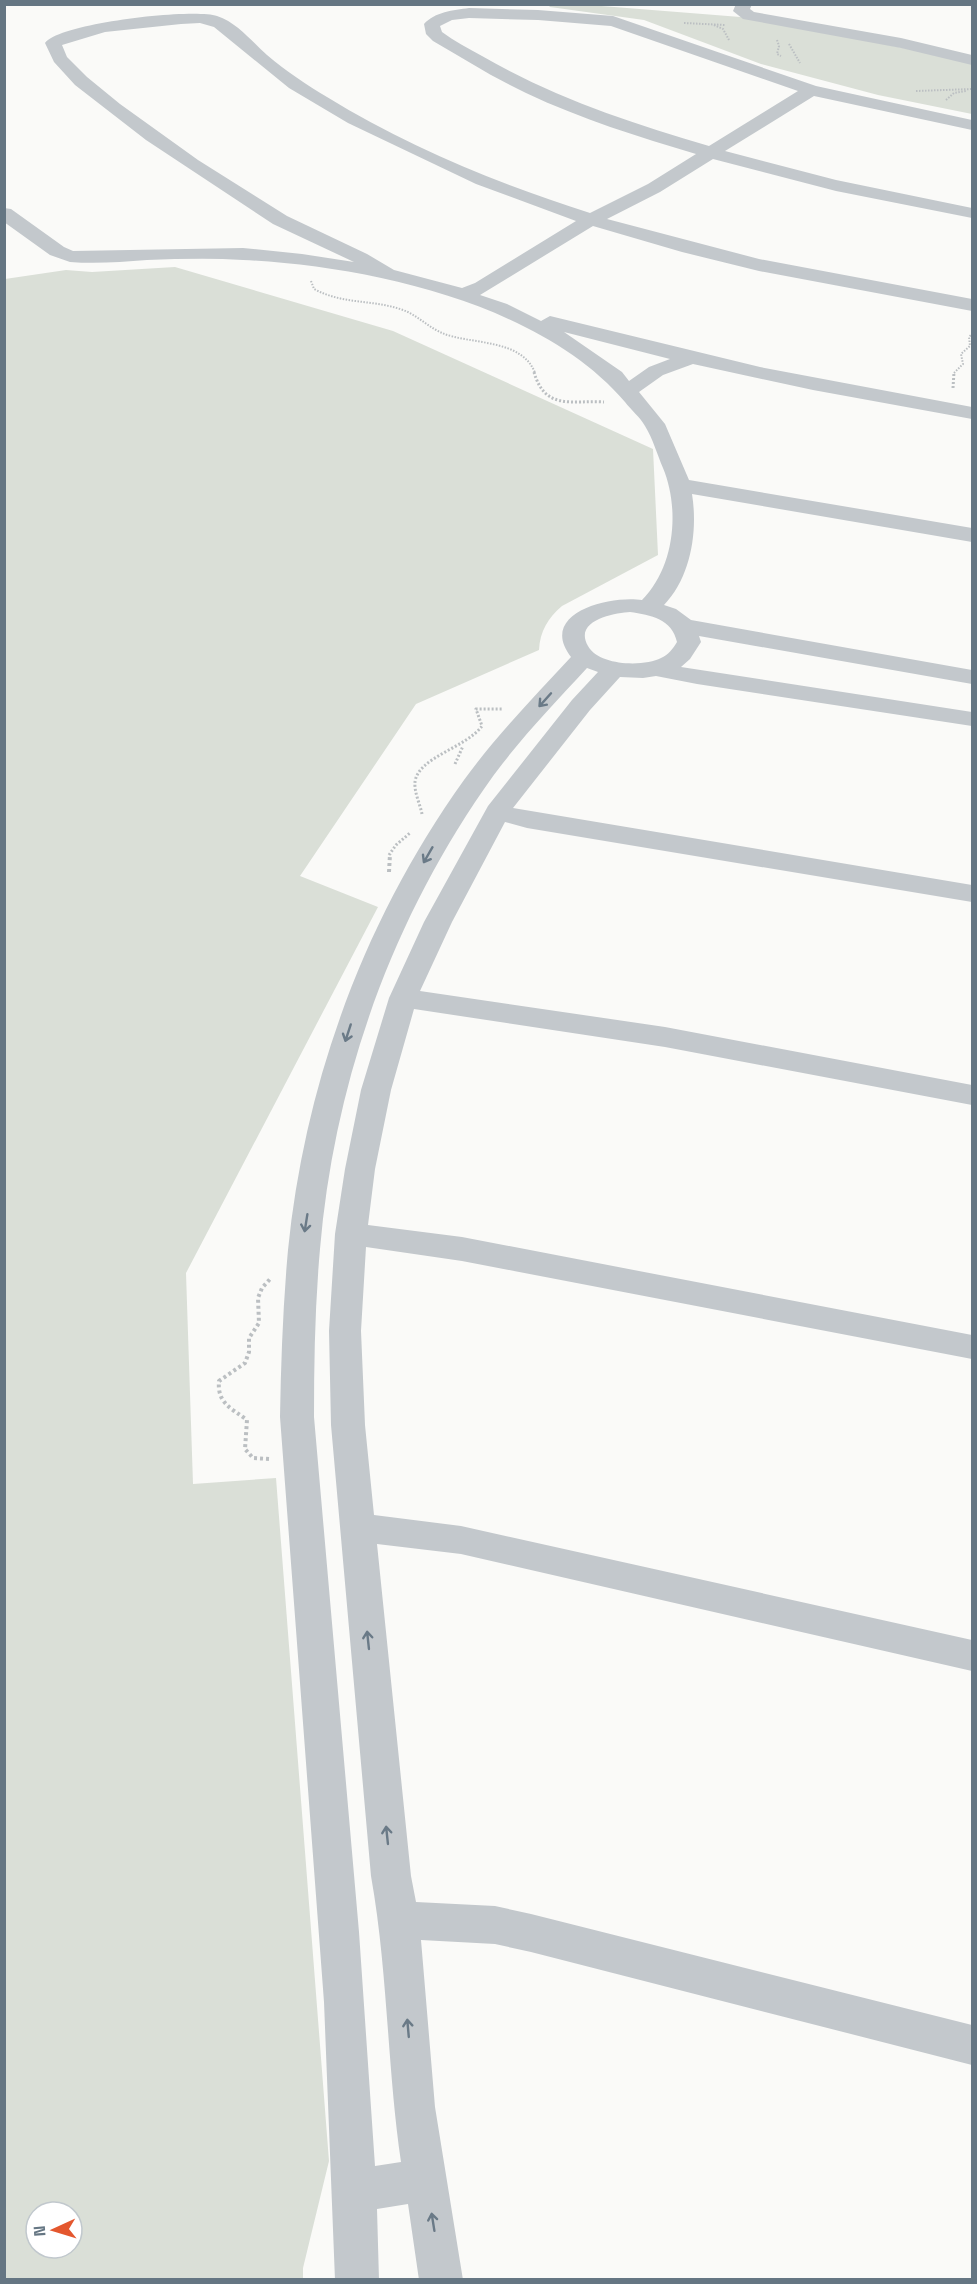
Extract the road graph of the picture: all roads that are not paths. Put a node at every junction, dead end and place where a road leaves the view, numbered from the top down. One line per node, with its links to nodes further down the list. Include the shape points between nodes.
1 (744, 4): 2 (street, via 744,14)
2 (765, 11): 3 (street)
3 (972, 60)
4 (811, 90): 5 (street); 6 (street); 6 (street, via 601,19 460,13 443,17 432,29 440,38 532,90 602,118)
5 (972, 125)
6 (711, 153): 8 (street, via 896,199); 9 (street, via 654,188)
7 (4, 213): 11 (street, via 70,256)
8 (972, 213)
9 (590, 220): 10 (street, via 467,174 384,135 296,85 213,20 98,29 53,43 52,49 61,61 120,112 162,144); 13 (street); 14 (street, via 819,278)
10 (283, 221): 11 (street, via 270,238); 12 (street)
11 (244, 255): 12 (street)
12 (386, 273): 13 (street)
13 (465, 294): 15 (street)
14 (972, 305)
15 (510, 312): 16 (street); 17 (street, via 583,353)
16 (690, 358): 17 (street, via 656,371); 18 (street, via 795,382)
17 (629, 390): 19 (street, via 668,446)
18 (972, 413)
19 (680, 485): 20 (street); 21 (street, via 684,511 681,540 669,579)
20 (972, 535)
21 (648, 607): 22 (street); 23 (street, via 612,606 583,618 575,627 572,637 576,648)
22 (684, 626): 24 (street, via 688,634 686,650 670,663); 25 (street)
23 (599, 663): 24 (street, via 633,671); 27 (street, via 580,705); 38 (street, one-way to 38, via 518,730 435,842 382,941 354,1014 332,1084 316,1158 297,1333 299,1457 342,1958)
24 (653, 668): 26 (street)
25 (972, 677)
26 (972, 718)
27 (497, 812): 28 (street); 29 (street, via 438,922)
28 (972, 894)
29 (403, 998): 30 (street, via 665,1038); 31 (street, via 376,1090)
30 (972, 1095)
31 (351, 1234): 32 (street, via 462,1249); 33 (street, via 345,1331)
32 (972, 1347)
33 (357, 1527): 34 (street, via 471,1542); 35 (street, one-way to 33, via 391,1876)
34 (972, 1656)
35 (399, 1920): 36 (street, via 495,1925); 37 (street, one-way to 35, via 414,2107)
36 (972, 2045)
37 (426, 2180): 38 (street); 40 (street, one-way to 37)
38 (355, 2191): 39 (street)
39 (357, 2280)
40 (441, 2280)

